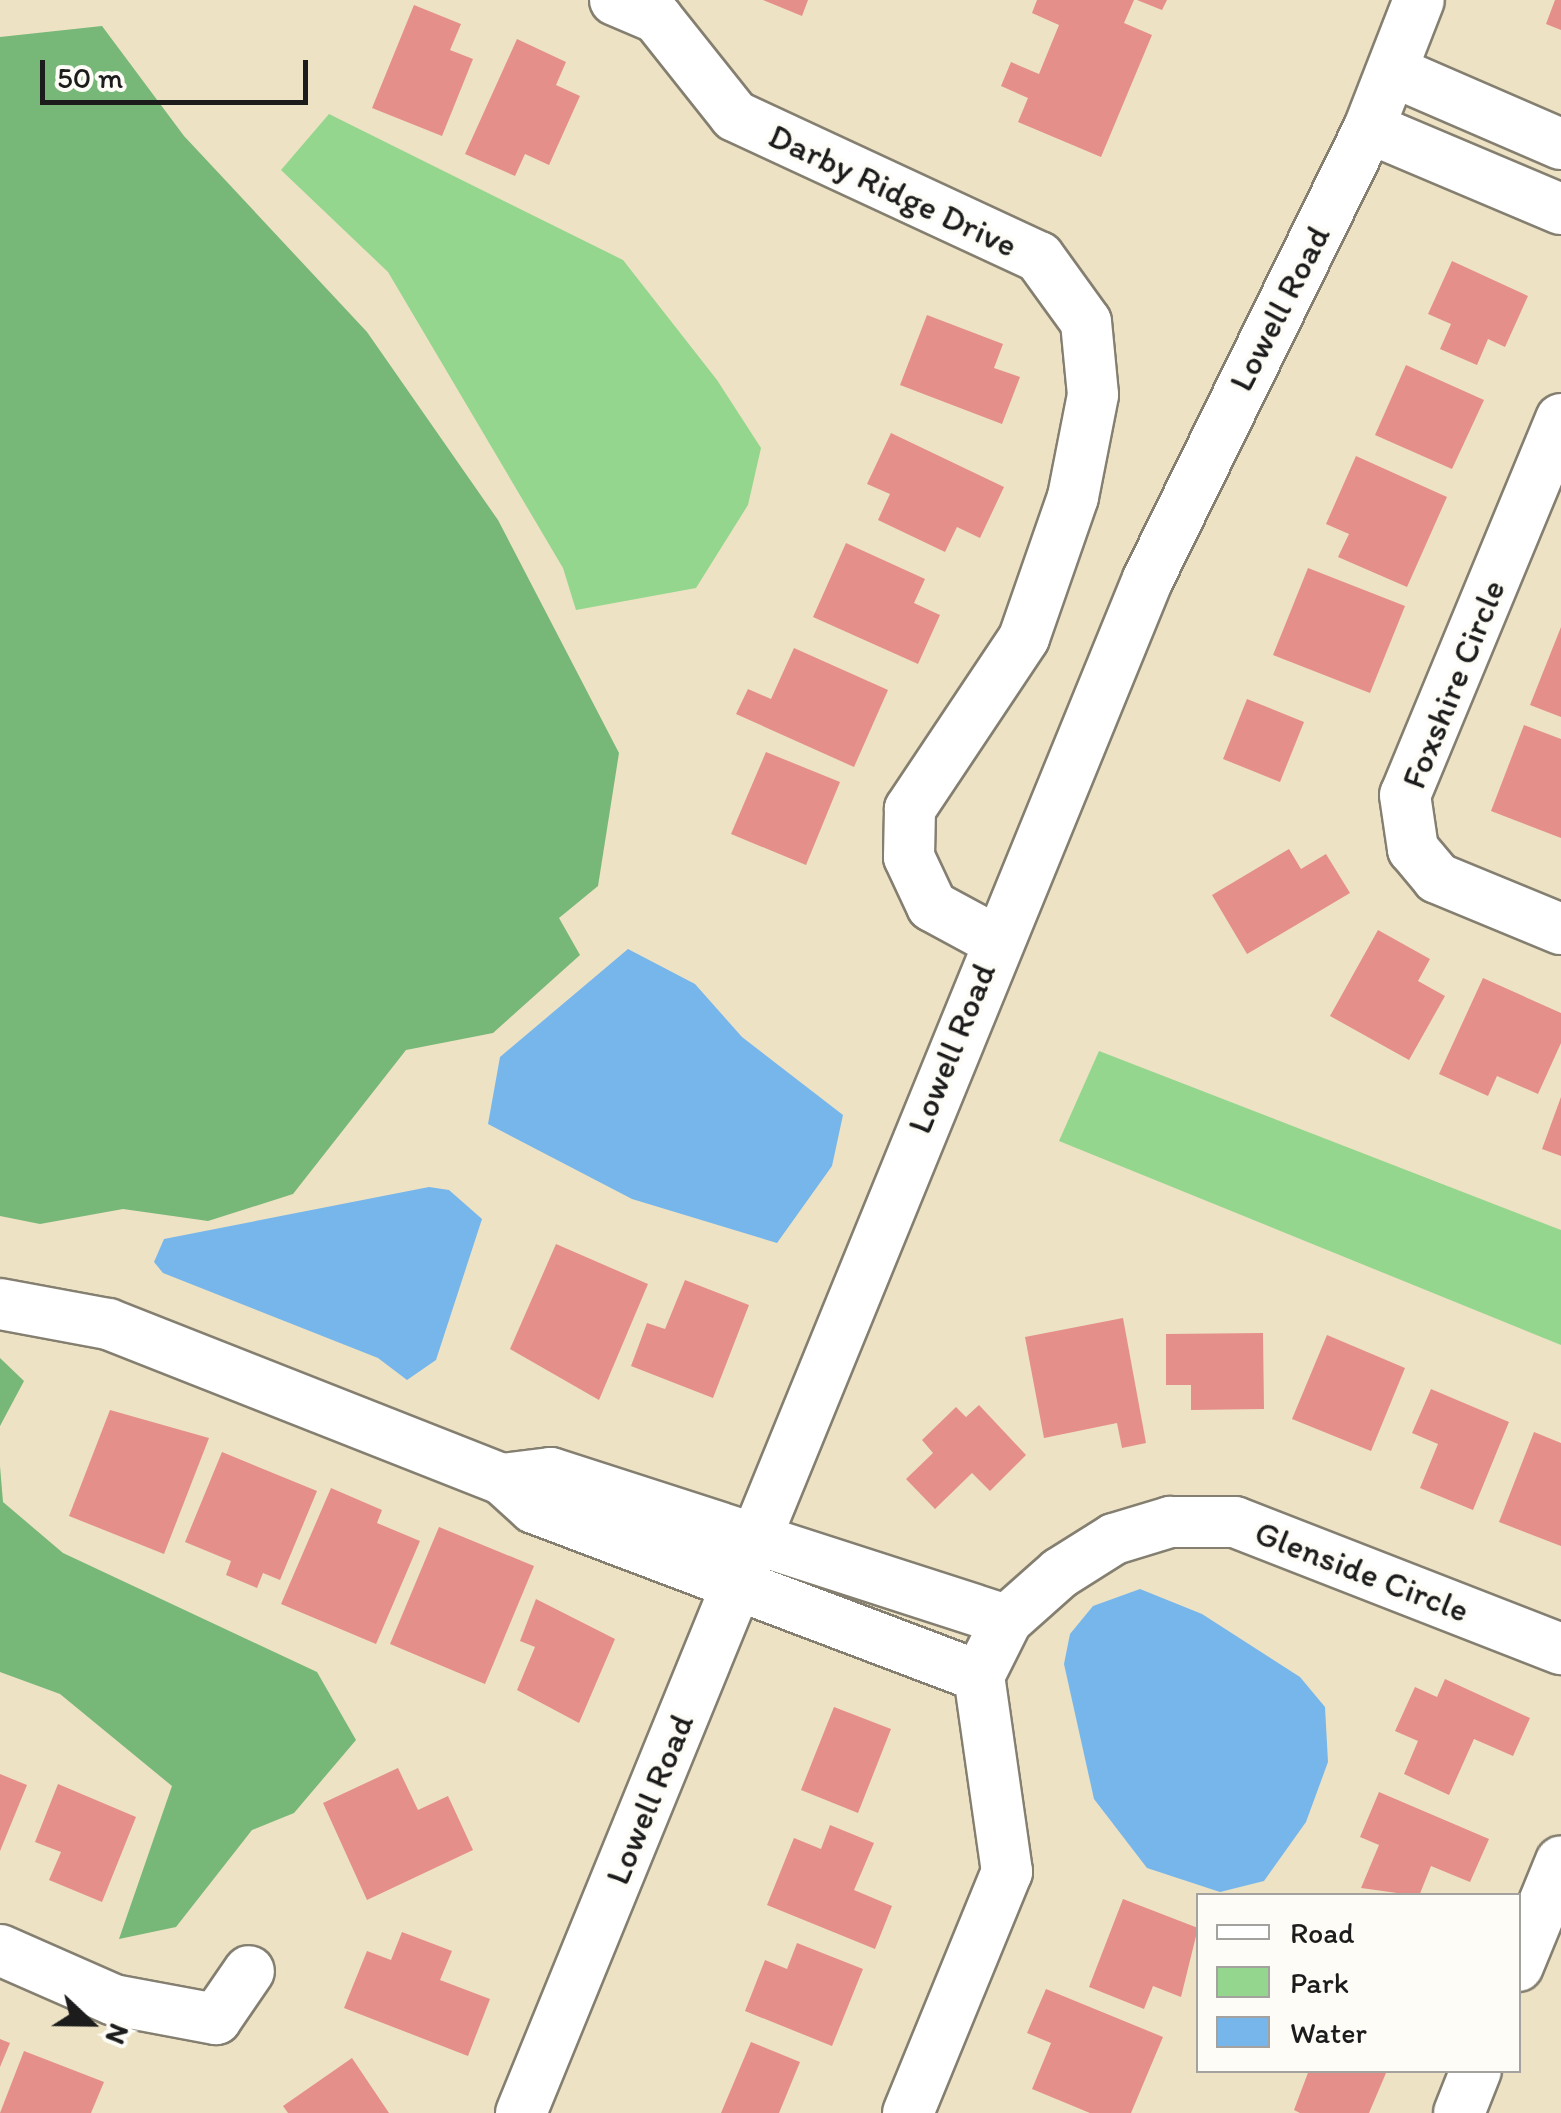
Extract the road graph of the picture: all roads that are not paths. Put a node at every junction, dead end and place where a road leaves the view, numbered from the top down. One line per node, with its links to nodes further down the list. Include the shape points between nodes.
1 (614, 0): 9 (street, Darby Ridge Drive, via 657,18 735,116 1039,258 1086,322 1093,395 1073,496 1024,638 910,809 909,857 932,906)
2 (1419, 0): 3 (street, Lowell Road)
3 (1392, 70): 4 (street, Lowell Road); 5 (street)
4 (1369, 128): 6 (street); 9 (street, Lowell Road, via 1195,471)
5 (1561, 144)
6 (1561, 209)
7 (1561, 419): 8 (street, Foxshire Circle, via 1405,795 1413,849 1437,878)
8 (1561, 929)
9 (995, 940): 12 (street, Lowell Road)
10 (0, 1304): 11 (street, via 108,1324 502,1479 552,1473)
11 (611, 1514): 12 (street); 13 (street)
12 (758, 1536): 13 (street, Lowell Road); 14 (street)
13 (736, 1586): 16 (street); 22 (street, Lowell Road)
14 (1007, 1620): 15 (street, Glenside Circle, via 1114,1539 1170,1522 1235,1522); 16 (street, Glenside Circle)
15 (1561, 1649)
16 (979, 1676): 23 (street, via 1006,1872)
17 (1561, 1861): 19 (street)
18 (0, 1950): 20 (street, via 114,2000 216,2019)
19 (1521, 1959)
20 (249, 1971)
21 (1475, 2073): 24 (street)
22 (521, 2113)
23 (908, 2113)
24 (1459, 2113)

